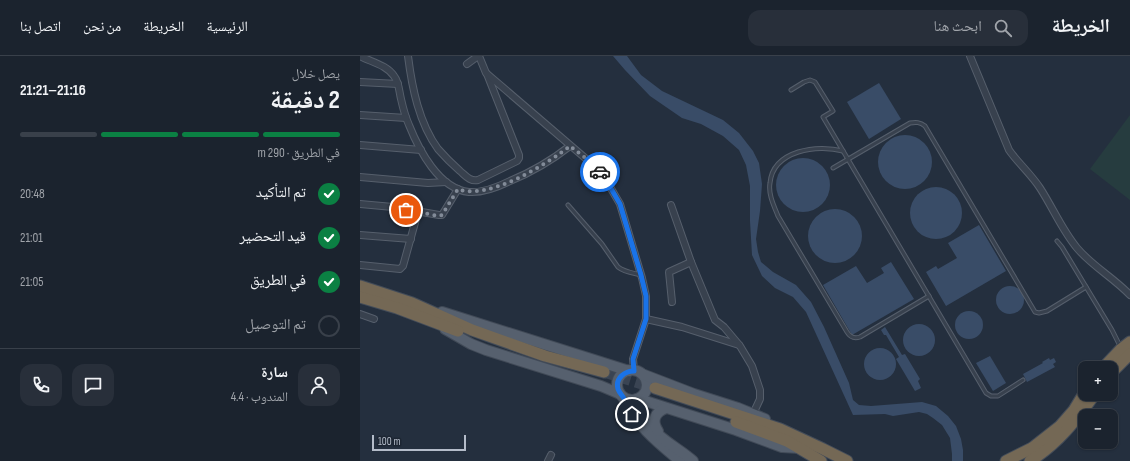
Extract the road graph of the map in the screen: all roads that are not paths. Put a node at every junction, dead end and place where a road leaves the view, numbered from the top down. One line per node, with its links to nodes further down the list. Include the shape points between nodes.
1 (360, 56): 8 (street, via 390,71)
2 (408, 56): 6 (street, via 417,103 431,138 450,162 474,181 519,158)
3 (479, 56): 5 (street); 6 (street)
4 (970, 56): 33 (street, via 1009,150 1040,189 1078,249)
5 (467, 64)
6 (491, 80): 13 (street)
7 (360, 82): 8 (street)
8 (398, 84): 11 (street)
9 (791, 90): 15 (lane, via 804,82 814,82 833,111 823,117)
10 (360, 115): 11 (street)
11 (406, 118): 14 (street)
12 (360, 145): 14 (street)
13 (570, 146): 20 (street, via 538,168 485,191 471,192); 30 (street, via 598,169 614,193 620,204)
14 (421, 150): 19 (street, via 432,168)
15 (843, 151): 16 (lane); 34 (lane, via 815,148 788,157 775,167 769,187 778,216 852,338 860,337)
16 (848, 159): 17 (lane); 32 (lane, via 910,123 921,122 1035,312 1047,311); 34 (lane)
17 (833, 168)
18 (360, 177): 19 (street, via 428,183)
19 (446, 182): 20 (street)
20 (458, 189): 24 (street, via 442,215)
21 (360, 204): 24 (street)
22 (671, 205): 28 (street)
23 (568, 206): 30 (lane, via 621,270)
24 (418, 212): 26 (street)
25 (360, 235): 26 (street)
26 (411, 239): 29 (street, via 400,269)
27 (1057, 241): 32 (lane)
28 (691, 262): 36 (street, via 669,272); 42 (street, via 714,320 724,327)
29 (360, 265)
30 (641, 275): 40 (street, via 646,296)
31 (360, 286): 37 (highway)
32 (1086, 286): 43 (lane, via 1112,330)
33 (1130, 295)
34 (929, 296): 47 (lane, via 986,393 998,396)
35 (360, 297): 41 (highway)
36 (672, 302)
37 (412, 303): 41 (highway, via 472,330 604,376 470,336); 46 (main road)
38 (360, 314): 39 (street)
39 (374, 319)
40 (646, 319): 42 (street, via 682,327); 46 (street, via 633,359)
41 (432, 321): 48 (main road, via 486,350 601,386)
42 (740, 346): 53 (street, via 752,366 760,390 760,399)
43 (1127, 348): 44 (highway); 45 (highway)
44 (1111, 361)
45 (1118, 362)
46 (635, 372): 48 (main road, via 621,375 617,384); 49 (main road, via 645,378 647,387 643,396); 53 (main road)
47 (1022, 380)
48 (621, 395): 49 (main road, via 628,400); 57 (main road, via 648,434)
49 (638, 399): 52 (main road); 55 (main road, via 648,423)
50 (1080, 401): 61 (highway, via 1060,426 1032,448)
51 (1089, 401): 62 (highway, via 1065,433)
52 (666, 408): 55 (main road, via 658,412 654,419 655,427); 56 (main road, via 782,447)
53 (753, 414): 54 (main road)
54 (780, 429): 56 (highway, via 653,391 787,441); 60 (highway)
55 (662, 438): 58 (main road)
56 (800, 449): 59 (highway)
57 (678, 460)
58 (693, 461)
59 (821, 461)
60 (847, 461)
61 (1006, 461)
62 (1030, 461)

